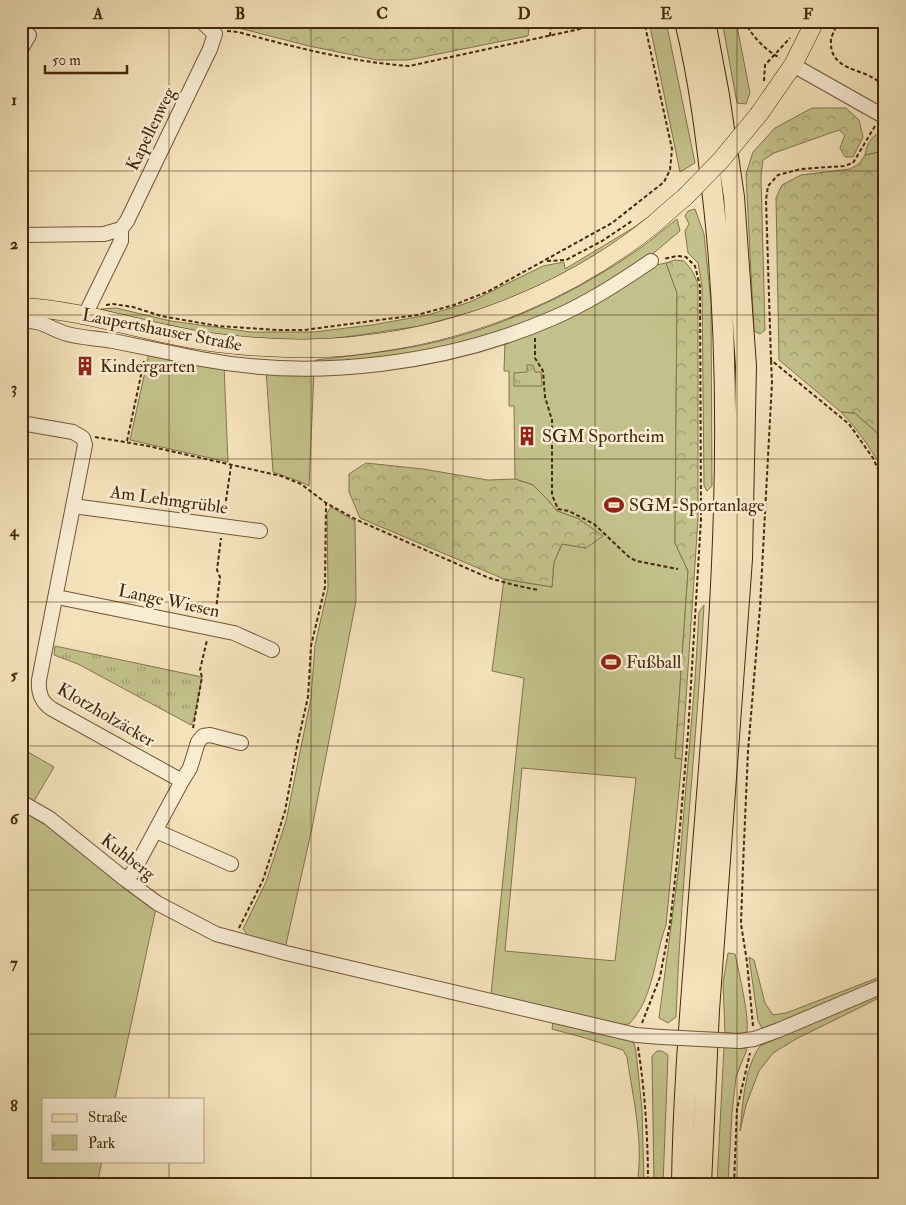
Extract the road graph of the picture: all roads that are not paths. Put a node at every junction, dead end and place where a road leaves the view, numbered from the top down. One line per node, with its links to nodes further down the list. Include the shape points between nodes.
1 (201, 21): 10 (street, Kapellenweg, via 215,34 210,49)
2 (713, 21): 8 (street)
3 (816, 21): 7 (main road, Laupertshauser Straße)
4 (690, 22): 8 (highway); 28 (highway, via 719,251 725,368 723,557 691,1004)
5 (28, 34): 6 (street)
6 (21, 48)
7 (793, 65): 9 (street); 13 (main road, Laupertshauser Straße, bridge, via 721,160 653,224 594,266 553,289 459,325 369,344 333,348 266,348 174,336)
8 (719, 96): 29 (highway, via 734,197 746,376 742,559 709,1010)
9 (882, 116)
10 (121, 229): 11 (street, via 104,234); 13 (street, Kapellenweg, via 121,241)
11 (21, 235)
12 (651, 261): 15 (street, via 604,292 554,318 448,353 371,366 301,369 213,361 64,333 41,322)
13 (89, 306): 14 (main road, Laupertshauser Straße)
14 (21, 307)
15 (21, 321)
16 (21, 423): 17 (street, Klotzholzäcker, via 73,432 83,438 85,445)
17 (73, 506): 18 (street, Am Lehmgrüble); 19 (street, Klotzholzäcker)
18 (260, 531)
19 (57, 596): 20 (street, Lange Wiesen, via 234,633); 22 (street, Klotzholzäcker, via 39,680 42,701)
20 (272, 650)
21 (242, 743): 22 (street, via 203,736)
22 (182, 781): 24 (street)
23 (21, 802): 26 (street, Kuhberg, via 49,818)
24 (156, 831): 25 (street); 26 (street)
25 (231, 864)
26 (126, 880): 27 (street, Kuhberg, bridge, via 164,907 216,934 636,1035 739,1041 754,1039)
27 (885, 985)
28 (682, 1184)
29 (701, 1184)

